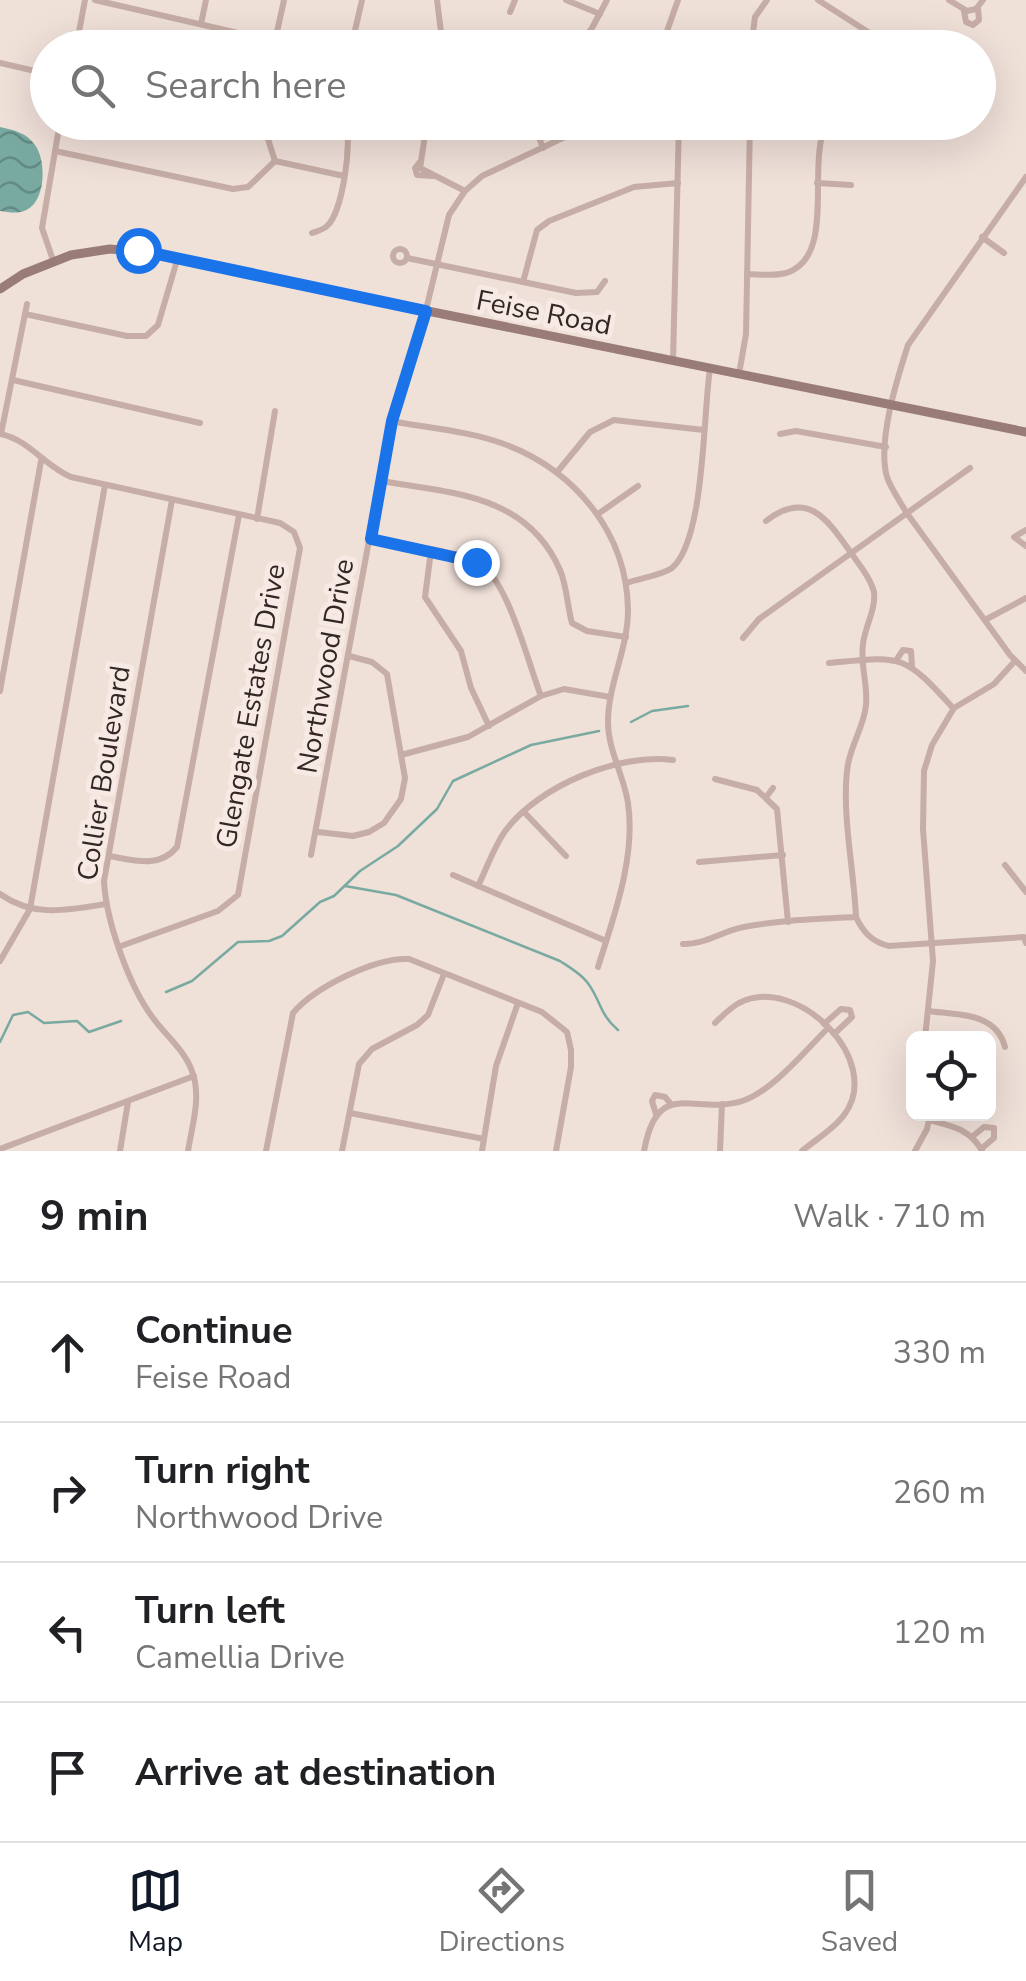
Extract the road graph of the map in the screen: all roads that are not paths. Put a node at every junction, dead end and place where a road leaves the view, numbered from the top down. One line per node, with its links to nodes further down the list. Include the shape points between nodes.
1 (85, 0): 20 (street)
2 (95, 0): 14 (street)
3 (206, 0): 19 (street)
4 (284, 0): 22 (street)
5 (362, 0): 23 (street)
6 (437, 0): 24 (street)
7 (514, 0): 17 (street)
8 (566, 0): 18 (street)
9 (607, 0): 18 (street)
10 (678, 0): 26 (street)
11 (767, 0): 27 (street)
12 (818, 0): 28 (street)
13 (949, 0): 16 (street)
14 (128, 4): 19 (street)
15 (980, 4): 16 (street); 16 (street, via 973,25)
16 (964, 11)
17 (510, 12)
18 (600, 14): 25 (street)
19 (201, 24): 21 (street)
20 (79, 30)
21 (227, 30)
22 (277, 30)
23 (355, 30)
24 (441, 30)
25 (589, 30)
26 (668, 30)
27 (754, 30)
28 (865, 30)
29 (0, 63): 30 (street)
30 (30, 70)
31 (57, 140): 41 (street)
32 (268, 140): 42 (street)
33 (349, 140): 43 (street)
34 (423, 140): 48 (street, via 424,171)
35 (540, 140): 40 (street)
36 (560, 140): 40 (street)
37 (679, 140): 45 (street)
38 (750, 140): 56 (street)
39 (819, 140): 46 (street)
40 (543, 148): 48 (street)
41 (55, 151): 42 (street, via 234,189 248,186); 54 (street, via 42,228)
42 (275, 161): 43 (street)
43 (344, 176): 49 (street, via 328,226)
44 (1026, 177): 50 (street)
45 (678, 183): 58 (street, via 634,187 549,221 537,230); 63 (street)
46 (817, 183): 47 (street); 56 (street, via 814,247 803,265 782,275)
47 (851, 185)
48 (465, 191): 55 (street, Northwood Drive, via 449,215)
49 (312, 234)
50 (982, 237): 51 (street); 67 (street, via 908,345)
51 (1004, 253)
52 (178, 257): 54 (main road, Feise Road, via 110,249); 61 (main road, Feise Road); 62 (street, via 160,320 146,336)
53 (406, 258): 55 (street)
54 (53, 260): 59 (main road, Feise Road)
55 (436, 264): 58 (street); 61 (street, Northwood Drive)
56 (747, 274): 65 (street)
57 (605, 281): 58 (street, via 594,293)
58 (523, 282)
59 (0, 290)
60 (27, 304): 62 (street)
61 (426, 311): 63 (main road, Feise Road); 69 (street, Northwood Drive)
62 (26, 314): 66 (street)
63 (672, 361): 64 (main road, Feise Road)
64 (710, 369): 65 (main road, Feise Road); 71 (street)
65 (739, 375): 67 (main road, Feise Road)
66 (12, 380): 70 (street); 73 (street)
67 (892, 406): 72 (main road, Feise Road); 75 (street)
68 (275, 411): 86 (street)
69 (392, 421): 78 (street, via 486,438); 79 (street, Northwood Drive)
70 (200, 423)
71 (704, 430): 78 (street, via 614,420 590,432); 93 (street, via 690,541 663,572)
72 (1026, 432)
73 (0, 434): 76 (street, Glengate Estates Drive, via 23,442)
74 (780, 434): 75 (street, via 796,430)
75 (886, 448): 83 (street, via 888,478)
76 (41, 460): 80 (street, Glengate Estates Drive, via 72,478); 105 (street)
77 (970, 468): 83 (street)
78 (558, 471): 84 (street)
79 (380, 481): 89 (street, Northwood Drive); 96 (street, via 488,500 507,511 552,554 572,623)
80 (105, 485): 82 (street, Glengate Estates Drive); 129 (street)
81 (638, 486): 84 (street)
82 (172, 500): 85 (street, Glengate Estates Drive); 120 (street, Collier Boulevard)
83 (906, 512): 92 (street); 95 (street)
84 (598, 514): 93 (street)
85 (239, 516): 86 (street, Glengate Estates Drive); 120 (street, via 176,846 153,862)
86 (258, 519): 137 (street, Glengate Estates Drive, via 291,530 300,548 238,895 218,912)
87 (766, 520): 92 (street, via 784,508 815,510)
88 (1026, 530): 90 (street, via 1014,537)
89 (371, 539): 91 (street); 98 (street, Northwood Drive)
90 (1026, 546)
91 (431, 551): 106 (street, via 476,562 499,582); 109 (street, via 426,597 461,651)
92 (851, 552): 97 (street); 100 (street, via 874,592)
93 (626, 582): 96 (street)
94 (1026, 598): 95 (street)
95 (985, 620): 101 (street)
96 (626, 637): 107 (street)
97 (743, 638)
98 (350, 656): 110 (street, via 387,674); 117 (street, Northwood Drive)
99 (897, 659): 100 (street); 103 (street); 103 (street, via 911,651)
100 (861, 660): 102 (street); 130 (street, via 866,707 846,778)
101 (1015, 661): 104 (street); 108 (street, via 994,684)
102 (829, 663)
103 (912, 666): 108 (street)
104 (1026, 672)
105 (0, 691)
106 (542, 696): 107 (street, via 574,689); 109 (street)
107 (610, 696): 112 (street, via 608,731)
108 (954, 708): 136 (street, via 932,745 922,780)
109 (489, 726): 110 (street, via 445,746)
110 (401, 755): 117 (street, via 401,798 384,823 353,836)
111 (673, 760): 112 (street)
112 (618, 766): 116 (street, via 550,791); 134 (street, via 630,819)
113 (715, 779): 115 (street)
114 (773, 788): 115 (street)
115 (767, 796): 119 (street, via 777,808)
116 (524, 812): 121 (street); 125 (street, via 504,833)
117 (318, 832): 118 (street, Northwood Drive)
118 (312, 855)
119 (783, 855): 122 (street); 131 (street)
120 (109, 856): 128 (street, Collier Boulevard)
121 (566, 856)
122 (700, 862)
123 (1005, 865): 126 (street)
124 (453, 875): 125 (street)
125 (478, 886): 134 (street)
126 (1026, 892)
127 (0, 894): 129 (street)
128 (106, 904): 129 (street, via 62,912); 137 (street, Collier Boulevard)
129 (30, 909): 138 (street)
130 (856, 916): 131 (street); 136 (street, via 882,944)
131 (788, 922): 135 (street)
132 (1026, 928): 133 (street)
133 (1025, 940): 136 (street)
134 (606, 941): 139 (street)
135 (683, 944)
136 (932, 944): 142 (street)
137 (120, 946): 147 (street, Collier Boulevard, via 141,1001)
138 (0, 961)
139 (598, 967)
140 (444, 974): 141 (street); 151 (street, via 428,1014 359,1064); 161 (street, via 390,958 300,1005 288,1031)
141 (518, 1003): 156 (street, via 496,1066); 164 (street, via 555,1020 570,1041)
142 (928, 1011): 145 (street); 146 (street, via 981,1018 997,1029)
143 (715, 1023): 144 (street, via 741,1002 781,998 797,1001)
144 (829, 1029): 150 (street, via 761,1091); 167 (street, via 854,1069 850,1102)
145 (926, 1031)
146 (1005, 1047)
147 (194, 1076): 148 (street); 160 (street)
148 (128, 1100): 157 (street); 159 (street)
149 (672, 1104): 150 (street); 152 (street); 152 (street, via 656,1095)
150 (722, 1104): 166 (street)
151 (350, 1113): 156 (street); 162 (street)
152 (656, 1114): 165 (street)
153 (927, 1121): 168 (street)
154 (940, 1121): 155 (street)
155 (973, 1136): 158 (street); 158 (street, via 994,1128 994,1138)
156 (484, 1139): 163 (street)
157 (0, 1149)
158 (981, 1150)
159 (120, 1151)
160 (188, 1151)
161 (266, 1151)
162 (342, 1151)
163 (482, 1151)
164 (556, 1151)
165 (644, 1151)
166 (720, 1151)
167 (802, 1151)
168 (916, 1151)

